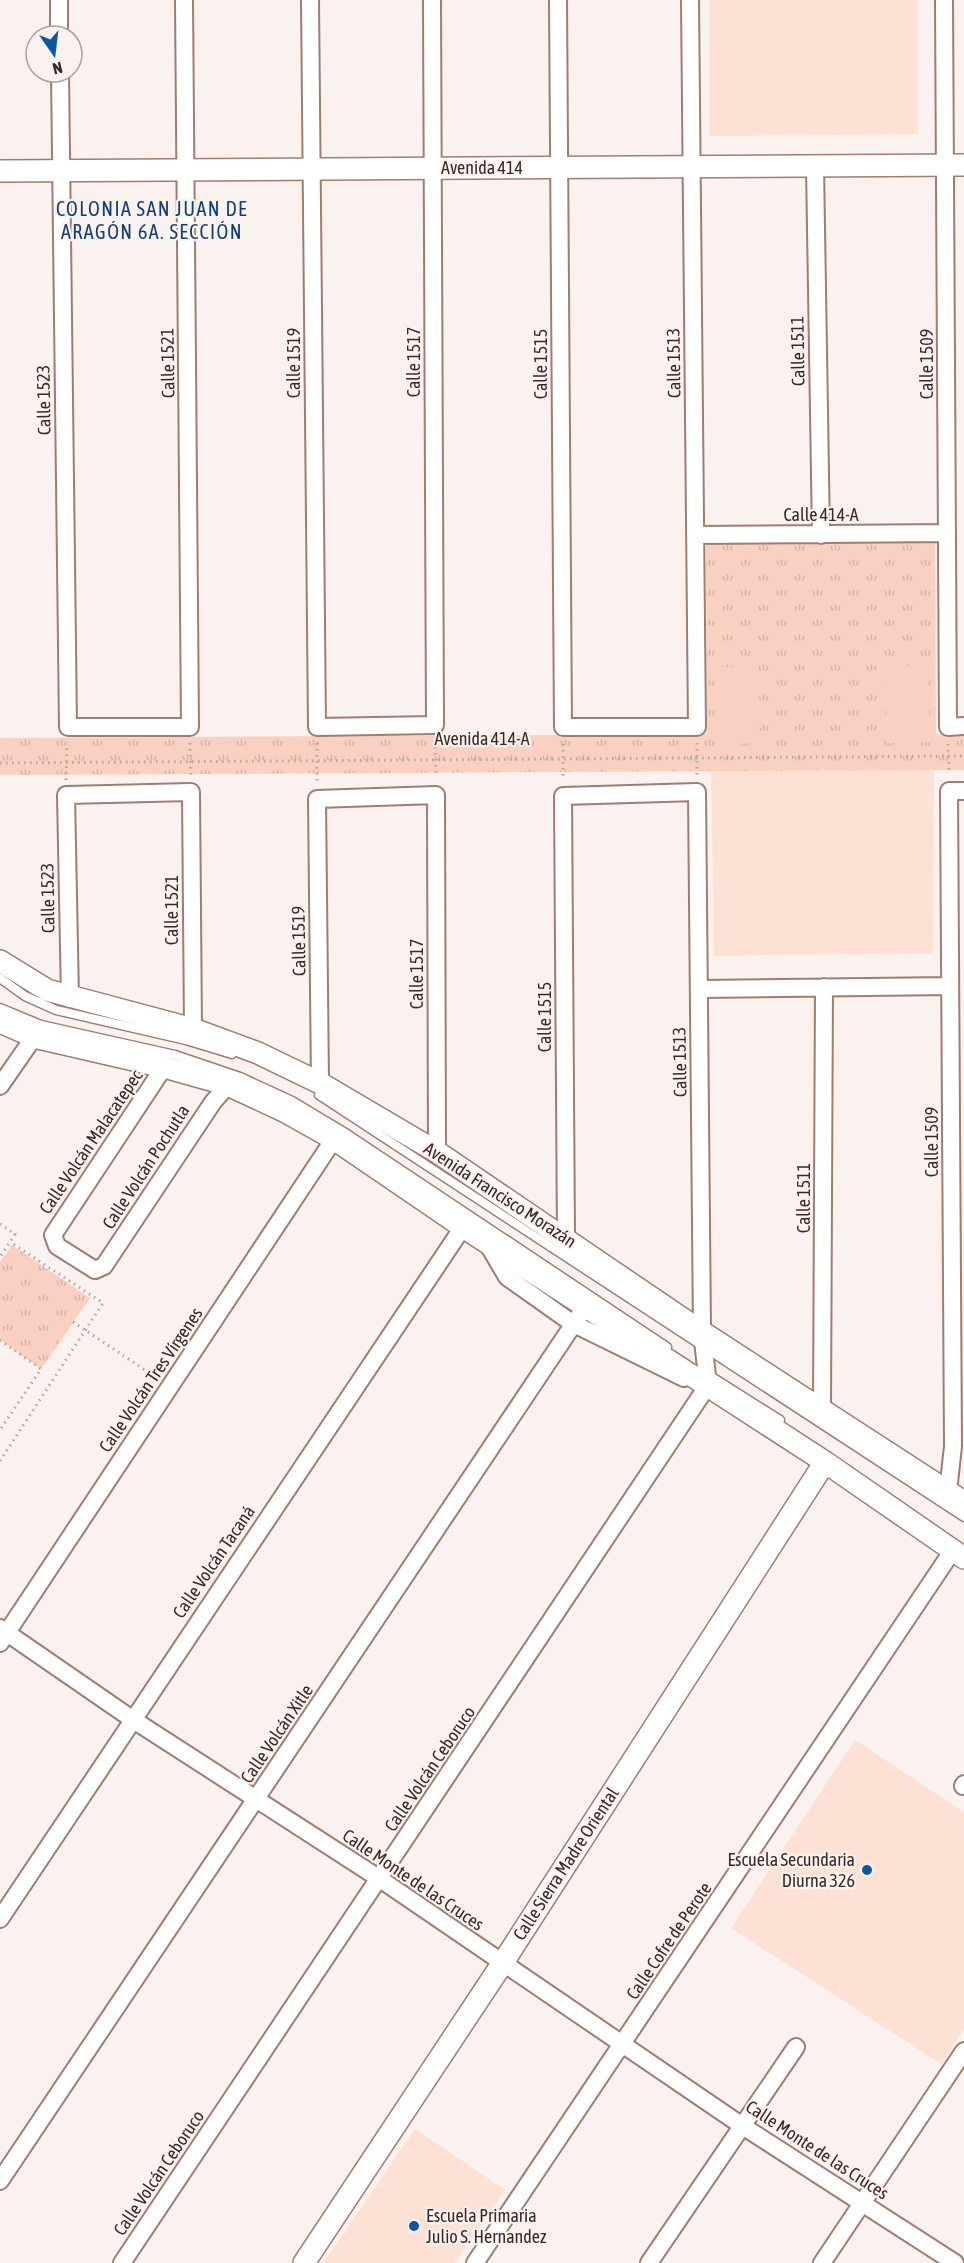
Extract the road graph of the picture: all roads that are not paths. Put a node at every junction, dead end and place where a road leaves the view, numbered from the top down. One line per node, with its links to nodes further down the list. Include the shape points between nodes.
1 (59, 0): 8 (street)
2 (184, 0): 16 (street, Calle 1521)
3 (310, 0): 14 (street, Calle 1519)
4 (432, 0): 15 (street, Calle 1517)
5 (558, 0): 13 (street, Calle 1515)
6 (690, 0): 12 (street, Calle 1513)
7 (944, 0): 11 (street, Calle 1509)
8 (59, 24)
9 (60, 84): 18 (street, Calle 1523)
10 (814, 166): 11 (street, Avenida 414); 12 (street, Avenida 414); 21 (street, Calle 1511)
11 (954, 166): 19 (street, Calle 1509)
12 (692, 167): 13 (street, Avenida 414); 20 (street, Calle 1513)
13 (559, 168): 15 (street, Avenida 414); 24 (street, Calle 1515, via 563,727)
14 (312, 169): 15 (street, Avenida 414); 16 (street, Avenida 414); 23 (street, Calle 1519)
15 (433, 169): 22 (street, Calle 1517)
16 (185, 170): 18 (street, Avenida 414); 26 (street, Calle 1521, via 190,726)
17 (0, 171): 18 (street, Avenida 414)
18 (61, 171): 26 (street, Calle 1523)
19 (947, 533): 21 (street, Calle 414-A); 25 (street, Calle 1509)
20 (695, 535): 21 (street, Calle 414-A); 24 (street, Calle 1513)
21 (821, 535)
22 (435, 725): 23 (street, Avenida 414-A)
23 (316, 727)
24 (697, 727)
25 (956, 727)
26 (68, 728)
27 (956, 791): 33 (street, Calle 1509)
28 (66, 795): 36 (street, Calle 1523); 39 (street, Calle 1521, via 191,792)
29 (563, 796): 35 (street, Calle 1513, via 697,792); 48 (street, Calle 1515)
30 (317, 799): 42 (street, Calle 1519); 46 (street, Calle 1517, via 436,795)
31 (0, 961): 36 (street, Avenida Francisco Morazán, via 46,990)
32 (0, 978): 53 (lane, via 25,996 56,1010 197,1043 251,1060 303,1085)
33 (950, 986): 34 (street); 57 (street, Calle 1509)
34 (824, 987): 35 (street); 55 (street, Calle 1511)
35 (699, 989): 53 (street, Calle 1513)
36 (70, 999): 39 (street, Avenida Francisco Morazán)
37 (0, 1008): 54 (lane, via 41,1025 175,1055 240,1077 292,1101 464,1210)
38 (0, 1022): 40 (street)
39 (193, 1029): 42 (street, Avenida Francisco Morazán, via 258,1053)
40 (34, 1037): 41 (street); 44 (street)
41 (164, 1067): 43 (street); 50 (street, Calle Volcán Malacatepec, via 55,1231 53,1239 57,1246)
42 (320, 1083): 46 (street, Avenida Francisco Morazán)
43 (228, 1085): 45 (street); 50 (street, Calle Volcán Pochutla)
44 (0, 1086)
45 (334, 1139): 47 (street); 60 (street, Calle Volcán Tres Vírgenes)
46 (437, 1152): 48 (street, Avenida Francisco Morazán)
47 (463, 1227): 49 (street); 61 (street, Calle Volcán Tacaná)
48 (566, 1238): 53 (street, Avenida Francisco Morazán)
49 (486, 1241): 51 (street); 52 (street, via 507,1276)
50 (99, 1270)
51 (585, 1306): 52 (street, Calle Volcán Xitle); 54 (street)
52 (572, 1323): 54 (street, via 674,1375); 62 (street, Calle Volcán Xitle)
53 (703, 1340): 54 (street, Calle 1513); 55 (street, Avenida Francisco Morazán); 58 (lane)
54 (707, 1379): 56 (street); 59 (lane, via 733,1388); 63 (street, Calle Volcán Ceboruco)
55 (822, 1408): 57 (street, Avenida Francisco Morazán)
56 (825, 1462): 59 (street); 65 (street, Calle Sierra Madre Oriental)
57 (956, 1497)
58 (964, 1516)
59 (960, 1552): 66 (street, Calle Cofre de Perote)
60 (2, 1635): 61 (street, Calle Monte de las Cruces)
61 (132, 1719): 62 (street, Calle Monte de las Cruces); 64 (street, Calle Volcán Tacaná)
62 (256, 1801): 63 (street, Calle Monte de las Cruces); 70 (street, Calle Volcán Xitle)
63 (380, 1880): 65 (street, Calle Monte de las Cruces); 72 (street, Calle Volcán Ceboruco)
64 (0, 1919)
65 (502, 1964): 66 (street, Calle Monte de las Cruces); 73 (street, Calle Sierra Madre Oriental)
66 (623, 2044): 69 (street, Calle Monte de las Cruces); 74 (street, Calle Cofre de Perote)
67 (796, 2047): 69 (street)
68 (964, 2051): 71 (street)
69 (741, 2125): 71 (street, Calle Monte de las Cruces); 75 (street)
70 (0, 2181)
71 (862, 2202): 76 (street); 77 (street, Calle Monte de las Cruces)
72 (122, 2263)
73 (304, 2263)
74 (475, 2263)
75 (649, 2263)
76 (822, 2263)
77 (955, 2263)

